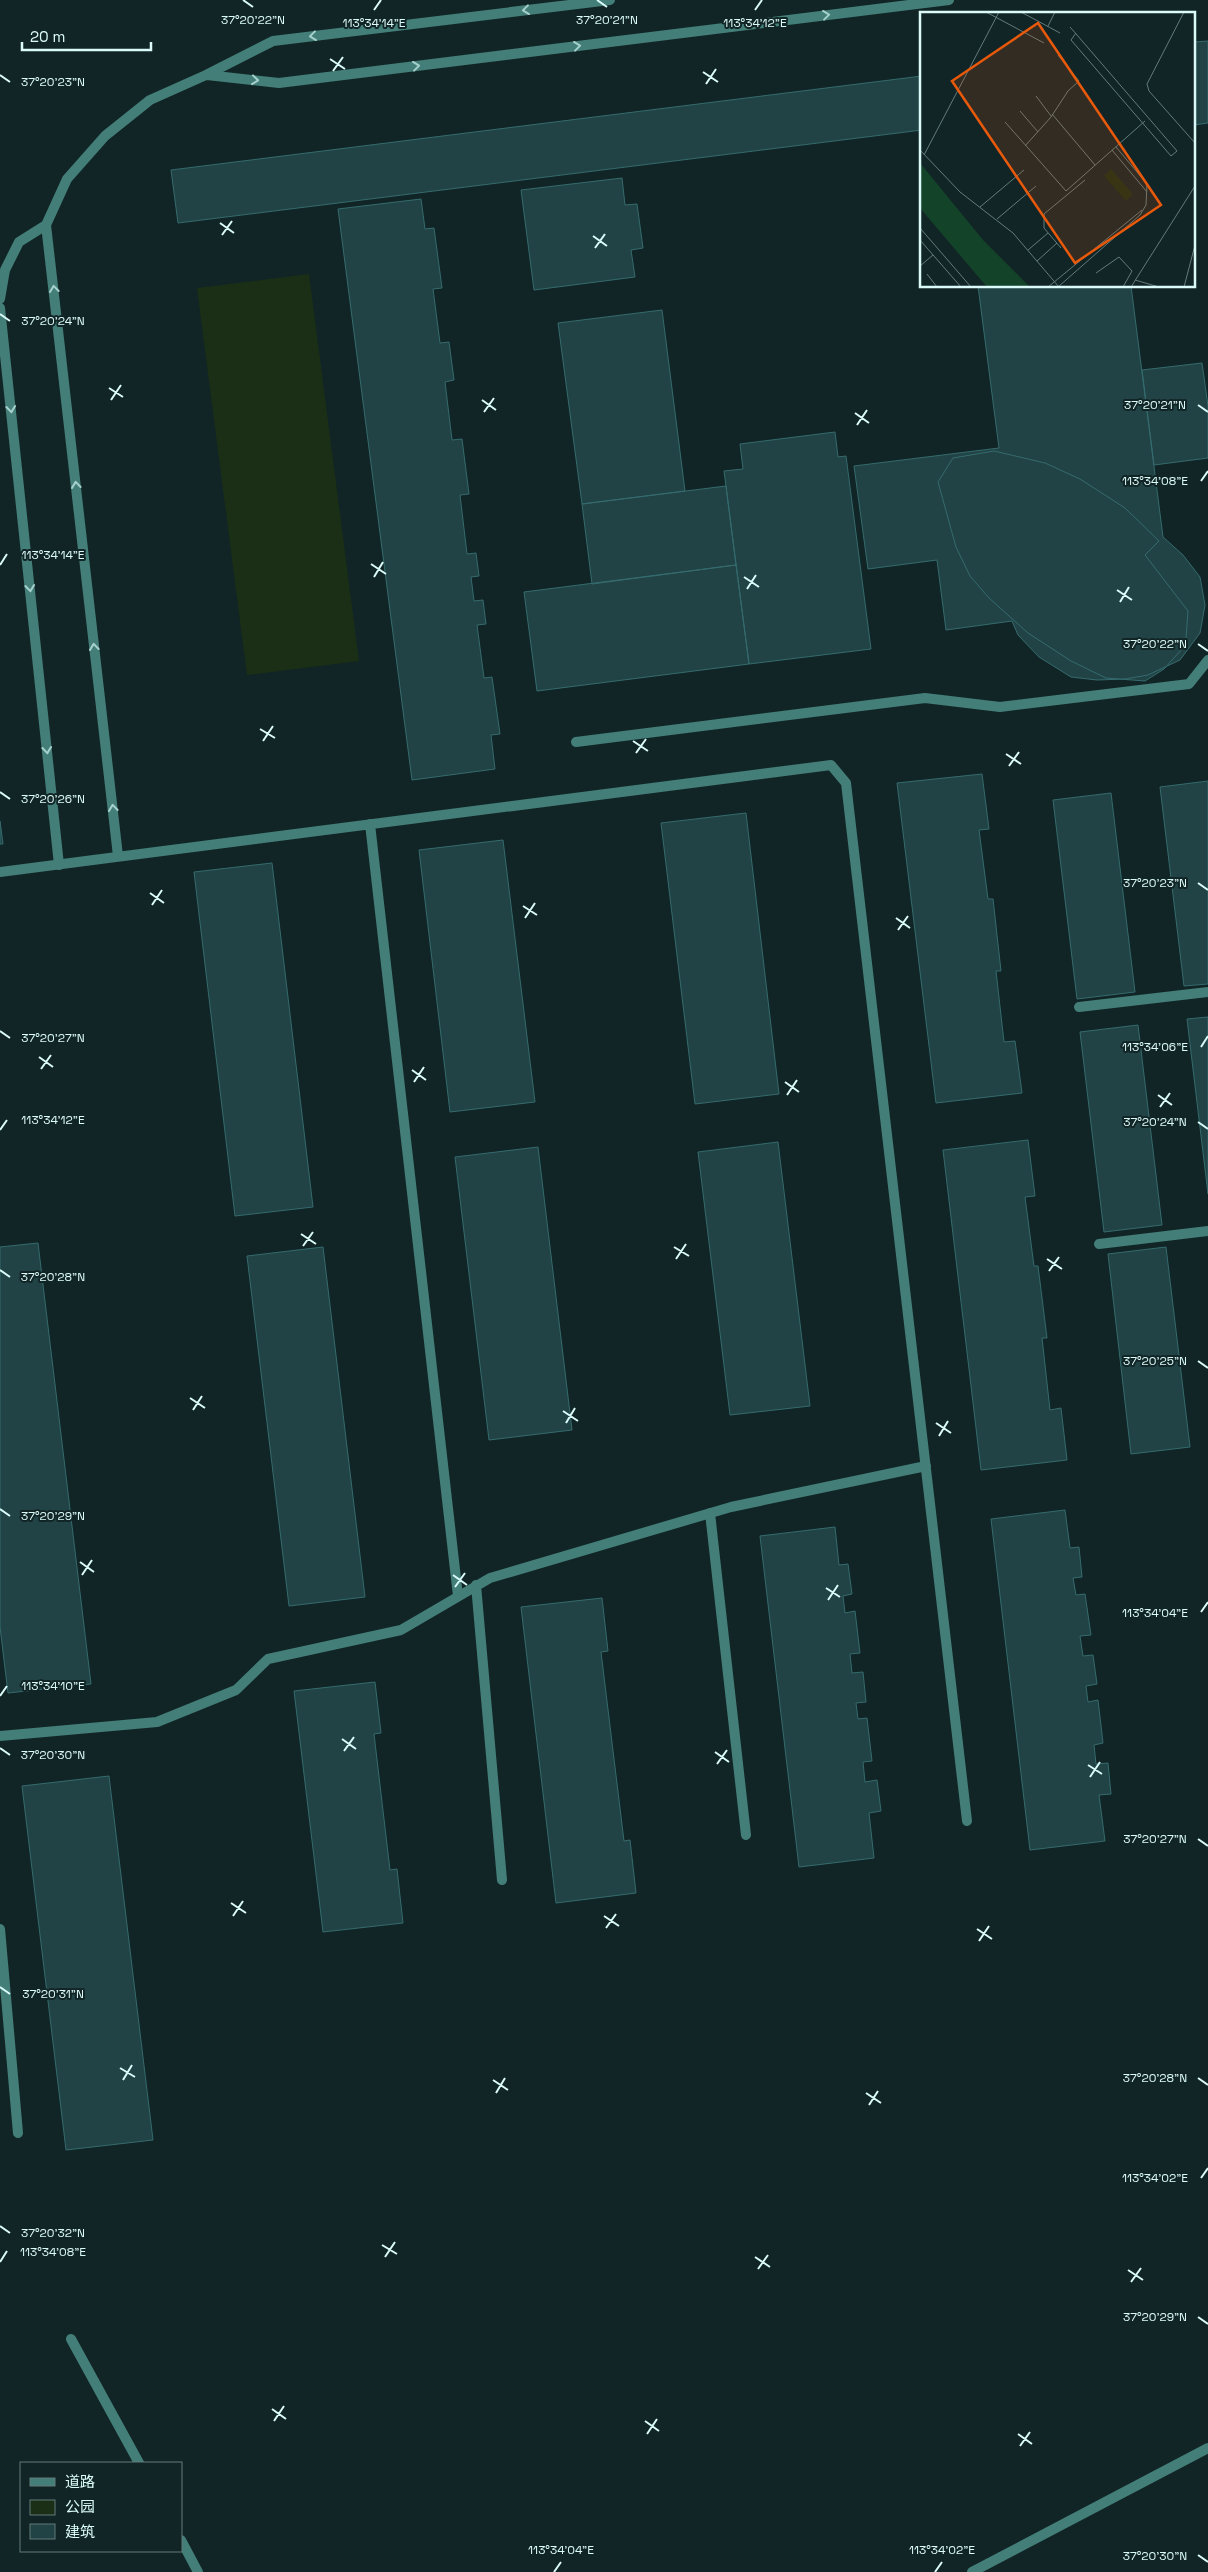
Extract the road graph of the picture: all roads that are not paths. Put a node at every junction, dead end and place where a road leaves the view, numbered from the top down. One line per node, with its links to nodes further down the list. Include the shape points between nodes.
1 (610, 0): 3 (street, one-way to 3, via 273,41)
2 (949, 0): 3 (street, one-way to 2, via 278,83)
3 (206, 75): 4 (street, via 150,100 105,136 67,179)
4 (46, 225): 5 (street, via 19,242 5,270); 10 (street, one-way to 4)
5 (0, 299)
6 (0, 308): 11 (street, one-way to 11)
7 (1208, 660): 8 (street, via 1189,684 1000,707 925,698)
8 (576, 742)
9 (370, 824): 10 (street); 17 (street, via 831,765 846,783); 20 (street)
10 (118, 856): 11 (street)
11 (59, 865): 12 (street)
12 (0, 872)
13 (1208, 992): 14 (street)
14 (1079, 1007)
15 (1208, 1231): 16 (street)
16 (1099, 1244)
17 (926, 1466): 18 (street); 22 (street)
18 (710, 1513): 19 (street, via 490,1578); 23 (street)
19 (476, 1585): 20 (street); 24 (street)
20 (458, 1596): 21 (street, via 401,1630 268,1660 236,1690 157,1722)
21 (0, 1736)
22 (967, 1821)
23 (746, 1835)
24 (502, 1880)
25 (0, 1929): 26 (street)
26 (18, 2133)
27 (71, 2339): 29 (street)
28 (1208, 2448): 32 (street)
29 (138, 2462)
30 (182, 2542): 31 (street)
31 (198, 2572)
32 (972, 2572)

